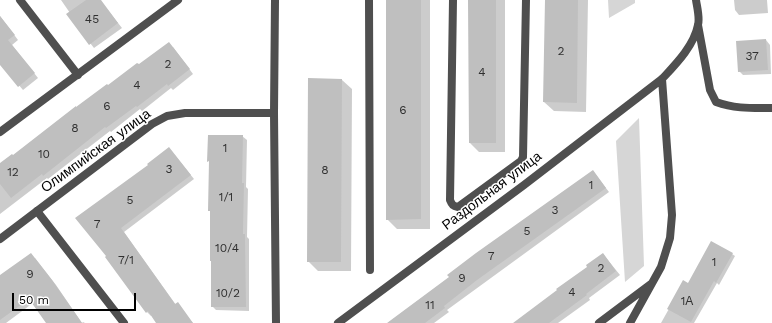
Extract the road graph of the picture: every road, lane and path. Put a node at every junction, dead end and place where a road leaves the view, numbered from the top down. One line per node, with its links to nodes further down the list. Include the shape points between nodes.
1 (20, 0): 9 (street)
2 (178, 0): 9 (street)
3 (275, 0): 12 (street)
4 (369, 0): 16 (street)
5 (453, 0): 6 (street, via 450,200 451,204 458,207 523,157)
6 (526, 0)
7 (696, 0): 8 (street)
8 (698, 25): 10 (street, Раздольная улица, via 681,59); 11 (street, via 710,90 716,102 729,106)
9 (78, 75): 13 (street)
10 (662, 79): 17 (street, via 672,215 670,238 661,267); 20 (street, Раздольная улица)
11 (772, 108)
12 (274, 113): 14 (street, Олимпийская улица, via 185,113 167,116 152,124); 19 (street)
13 (0, 132)
14 (37, 211): 15 (street, Олимпийская улица); 18 (street)
15 (0, 239)
16 (370, 270)
17 (653, 282): 21 (street); 22 (street)
18 (124, 323)
19 (276, 323)
20 (338, 323)
21 (599, 323)
22 (630, 323)

